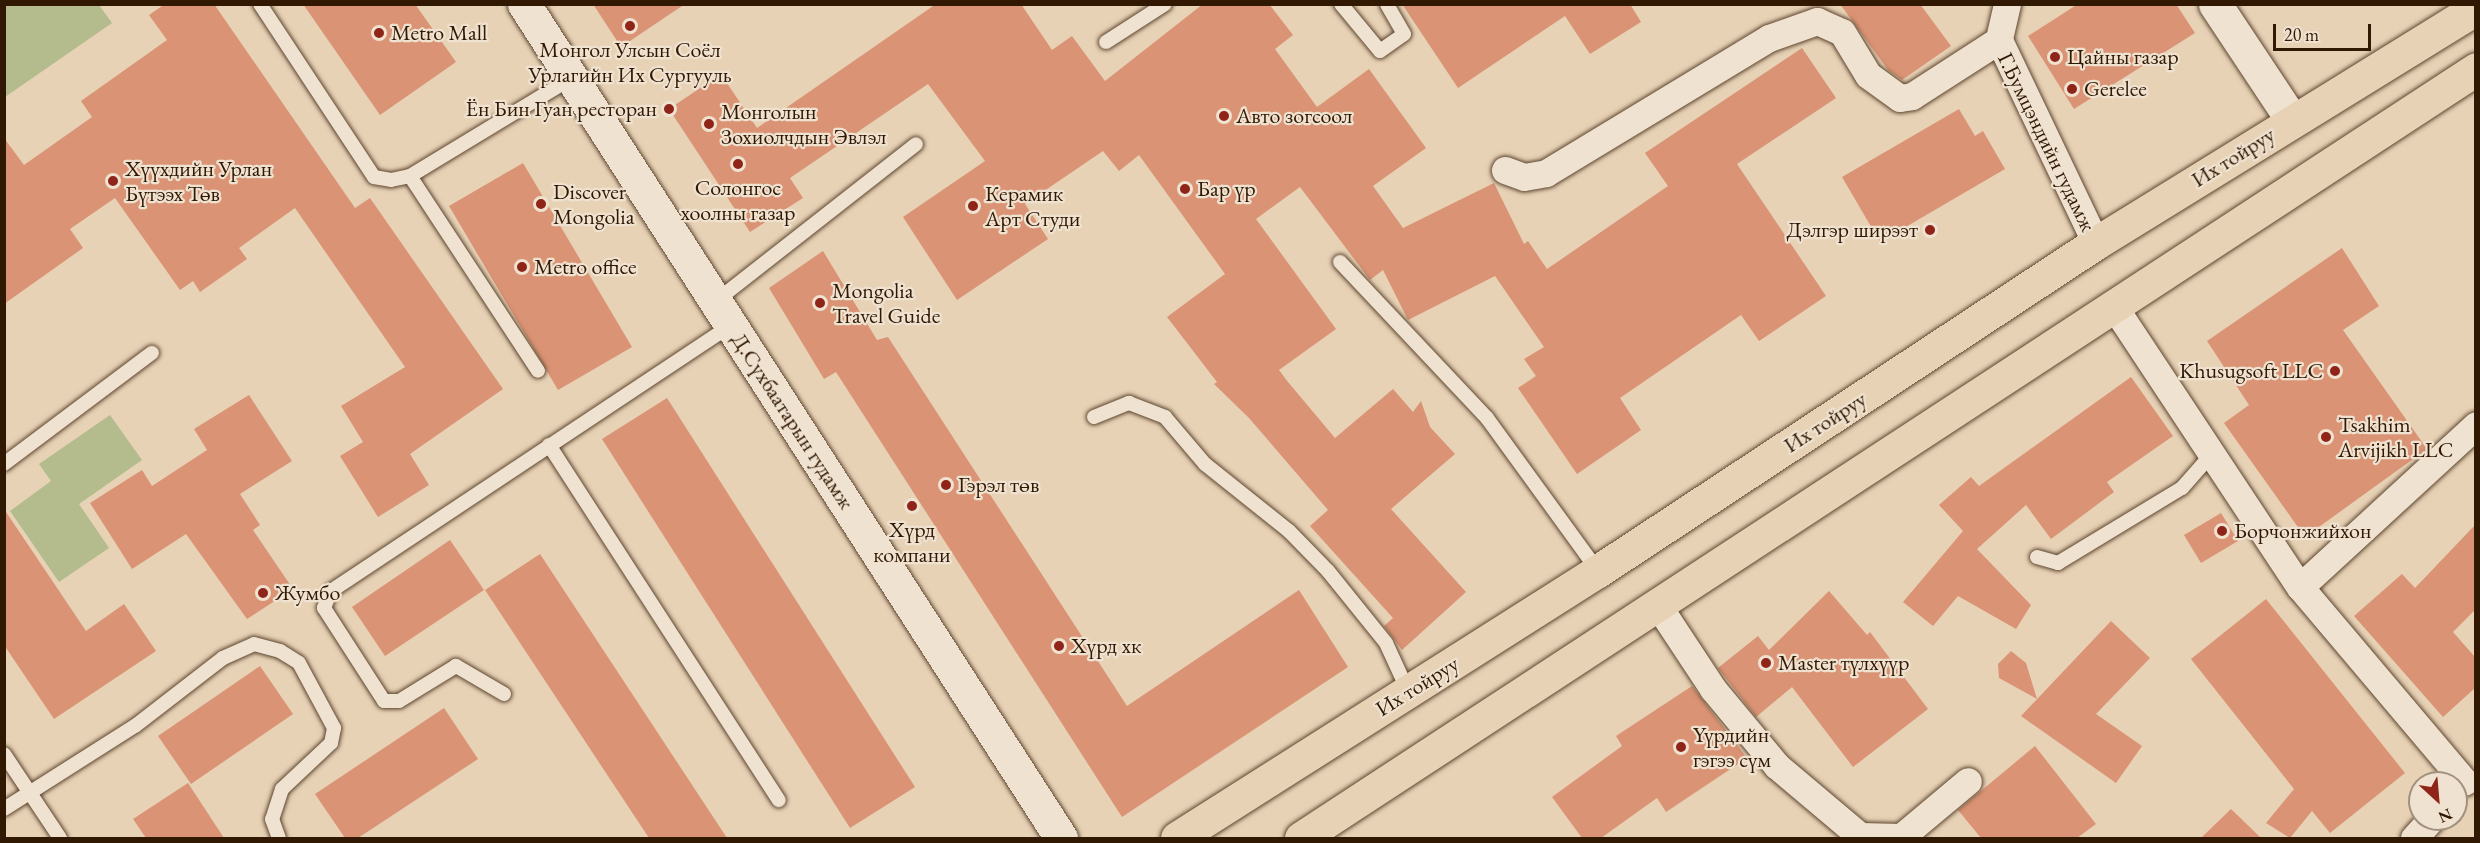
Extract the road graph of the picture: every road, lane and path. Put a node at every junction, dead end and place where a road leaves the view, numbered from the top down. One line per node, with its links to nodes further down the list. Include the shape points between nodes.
1 (260, 4): 16 (lane, via 374,177 391,180)
2 (524, 4): 12 (main road, Д.Сүхбаатарын гудамж)
3 (1165, 4): 10 (lane)
4 (1341, 4): 5 (lane, via 1380,51 1404,34)
5 (1387, 4)
6 (2007, 4): 9 (street, Г.Бумцэндийн гудамж)
7 (2215, 4): 13 (main road)
8 (2475, 8): 13 (main road, Их тойруу)
9 (1999, 40): 15 (street, via 1912,96 1900,98 1868,75 1842,32 1817,21 1769,38 1546,173 1524,177); 17 (street, Г.Бумцэндийн гудамж)
10 (1106, 42)
11 (2475, 69): 19 (main road)
12 (572, 78): 16 (lane); 20 (main road, Д.Сүхбаатарын гудамж)
13 (2292, 120): 17 (main road, Их тойруу)
14 (916, 144): 20 (lane)
15 (1505, 170)
16 (410, 176): 22 (lane)
17 (2096, 243): 29 (main road, Их тойруу)
18 (1340, 262): 29 (lane, via 1487,418)
19 (2113, 305): 26 (street); 31 (main road)
20 (724, 313): 25 (lane); 42 (main road, Д.Сүхбаатарын гудамж)
21 (152, 353): 27 (lane)
22 (538, 371)
23 (1094, 417): 32 (lane, via 1129,403 1165,417 1205,464 1289,531 1328,571 1386,643)
24 (2475, 425): 30 (street)
25 (549, 445): 33 (lane, via 355,572 331,591 324,608 384,700 399,701 456,666); 38 (lane)
26 (2212, 454): 28 (lane, via 2182,488 2058,563); 30 (street)
27 (4, 464)
28 (2037, 557)
29 (1598, 571): 32 (main road, Их тойруу)
30 (2300, 587): 35 (street)
31 (1656, 604): 44 (main road); 45 (street, via 1713,689 1777,766 1860,836)
32 (1408, 691): 43 (main road, Их тойруу)
33 (504, 694)
34 (4, 754): 37 (lane)
35 (2456, 771)
36 (1968, 781): 45 (street)
37 (31, 793): 39 (lane); 40 (lane); 41 (lane, via 135,726 223,658 254,644 280,651 299,663 334,728 331,743 282,789 272,819)
38 (779, 800)
39 (4, 809)
40 (60, 838)
41 (279, 838)
42 (1061, 838)
43 (1177, 838)
44 (1301, 838)
45 (1901, 838)

